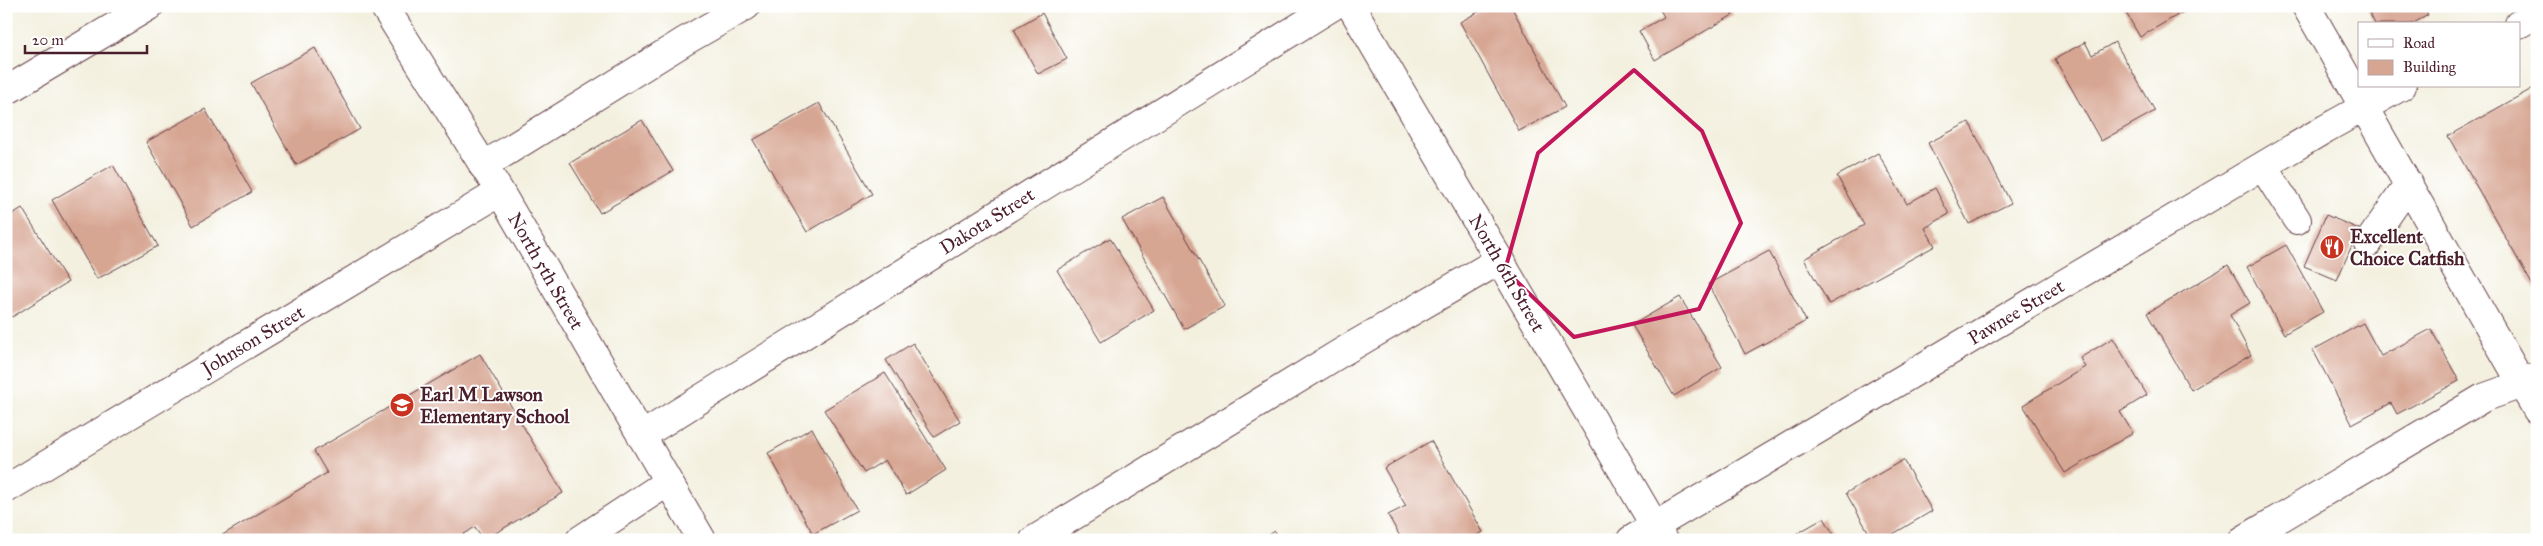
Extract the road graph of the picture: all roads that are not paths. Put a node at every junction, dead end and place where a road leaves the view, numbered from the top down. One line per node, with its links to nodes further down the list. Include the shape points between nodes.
1 (149, 6): 10 (street)
2 (384, 6): 12 (street, North 5th Street)
3 (746, 6): 12 (street)
4 (1333, 6): 21 (street, Dakota Street)
5 (1350, 6): 18 (street, North 6th Street)
6 (2306, 6): 11 (street)
7 (2537, 14): 8 (street)
8 (2520, 23)
9 (2398, 88): 11 (street, Pawnee Street)
10 (6, 91)
11 (2365, 106): 13 (street, Pawnee Street); 14 (street)
12 (484, 166): 15 (street, North 5th Street)
13 (2263, 166): 16 (street); 24 (street, Pawnee Street)
14 (2409, 184): 17 (street); 19 (street)
15 (500, 192): 21 (street, North 5th Street); 23 (street, Johnson Street)
16 (2297, 220)
17 (2368, 243)
18 (1500, 260): 24 (street, North 6th Street); 27 (street, via 1342,352)
19 (2530, 380): 20 (street); 29 (street, via 2482,398)
20 (2537, 410)
21 (641, 436): 22 (street, North 5th Street)
22 (668, 482): 25 (street); 26 (street, North 5th Street)
23 (6, 489)
24 (1659, 533): 28 (street, Pawnee Street)
25 (580, 540)
26 (702, 540)
27 (1034, 540)
28 (1631, 540)
29 (2243, 540)

